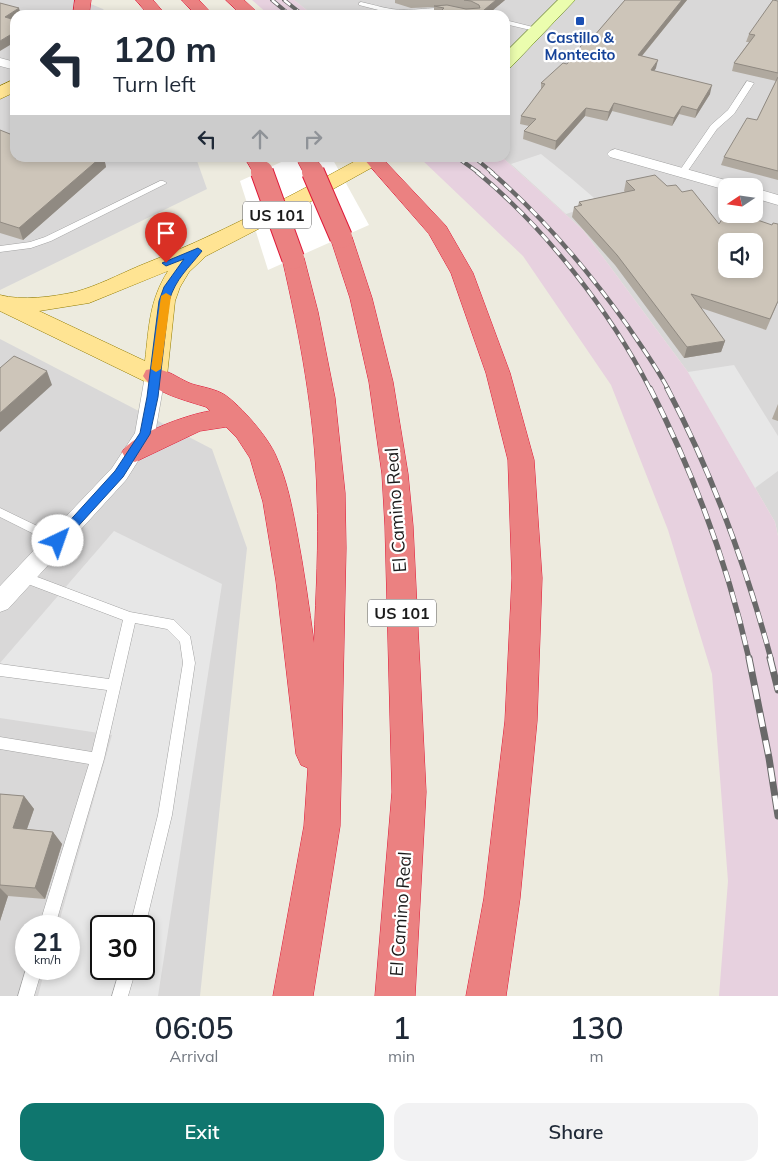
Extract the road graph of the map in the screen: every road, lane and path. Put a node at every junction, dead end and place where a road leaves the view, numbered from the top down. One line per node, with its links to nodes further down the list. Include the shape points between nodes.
1 (144, 0): 6 (highway)
2 (190, 0): 7 (highway)
3 (234, 0): 8 (highway)
4 (567, 0): 13 (main road)
5 (361, 4): 9 (lane)
6 (153, 10)
7 (200, 10)
8 (246, 10)
9 (386, 10)
10 (432, 10): 11 (lane)
11 (452, 10)
12 (510, 23): 13 (lane)
13 (539, 30): 14 (main road)
14 (510, 58)
15 (750, 83): 21 (lane, via 731,112 714,127)
16 (615, 154): 21 (street)
17 (308, 162): 49 (highway, El Camino Real / US 101, bridge, via 342,237 361,298 381,382 395,474 400,526 409,792)
18 (367, 162): 27 (main road)
19 (378, 162): 50 (highway, via 438,231 462,272 498,373 521,460 526,578 521,721 502,898)
20 (258, 164): 41 (highway, US 101, bridge, via 293,258 322,398 331,493 332,548)
21 (682, 172): 22 (street)
22 (718, 182)
23 (163, 183): 26 (lane, via 48,239)
24 (763, 196): 25 (street)
25 (778, 200)
26 (0, 249)
27 (198, 251): 28 (main road, via 81,298 45,304); 29 (main road, via 181,268 164,301)
28 (3, 303): 29 (main road)
29 (155, 376): 30 (highway, via 177,388 215,401); 31 (street, via 145,434)
30 (233, 417): 31 (highway, via 197,422); 41 (highway, via 263,456 277,502 291,581)
31 (135, 452): 33 (street)
32 (0, 512): 33 (lane)
33 (58, 541): 34 (street)
34 (24, 577): 35 (street); 36 (lane)
35 (0, 602)
36 (130, 617): 38 (lane); 43 (lane, via 170,624 186,640 189,663 165,815)
37 (0, 670): 38 (lane)
38 (114, 685): 40 (lane)
39 (0, 743): 40 (lane)
40 (96, 759): 42 (lane)
41 (322, 826): 48 (highway, US 101)
42 (50, 915)
43 (141, 915)
44 (31, 980): 46 (lane)
45 (125, 980): 47 (lane)
46 (26, 996)
47 (120, 996)
48 (293, 996)
49 (395, 996)
50 (486, 996)

